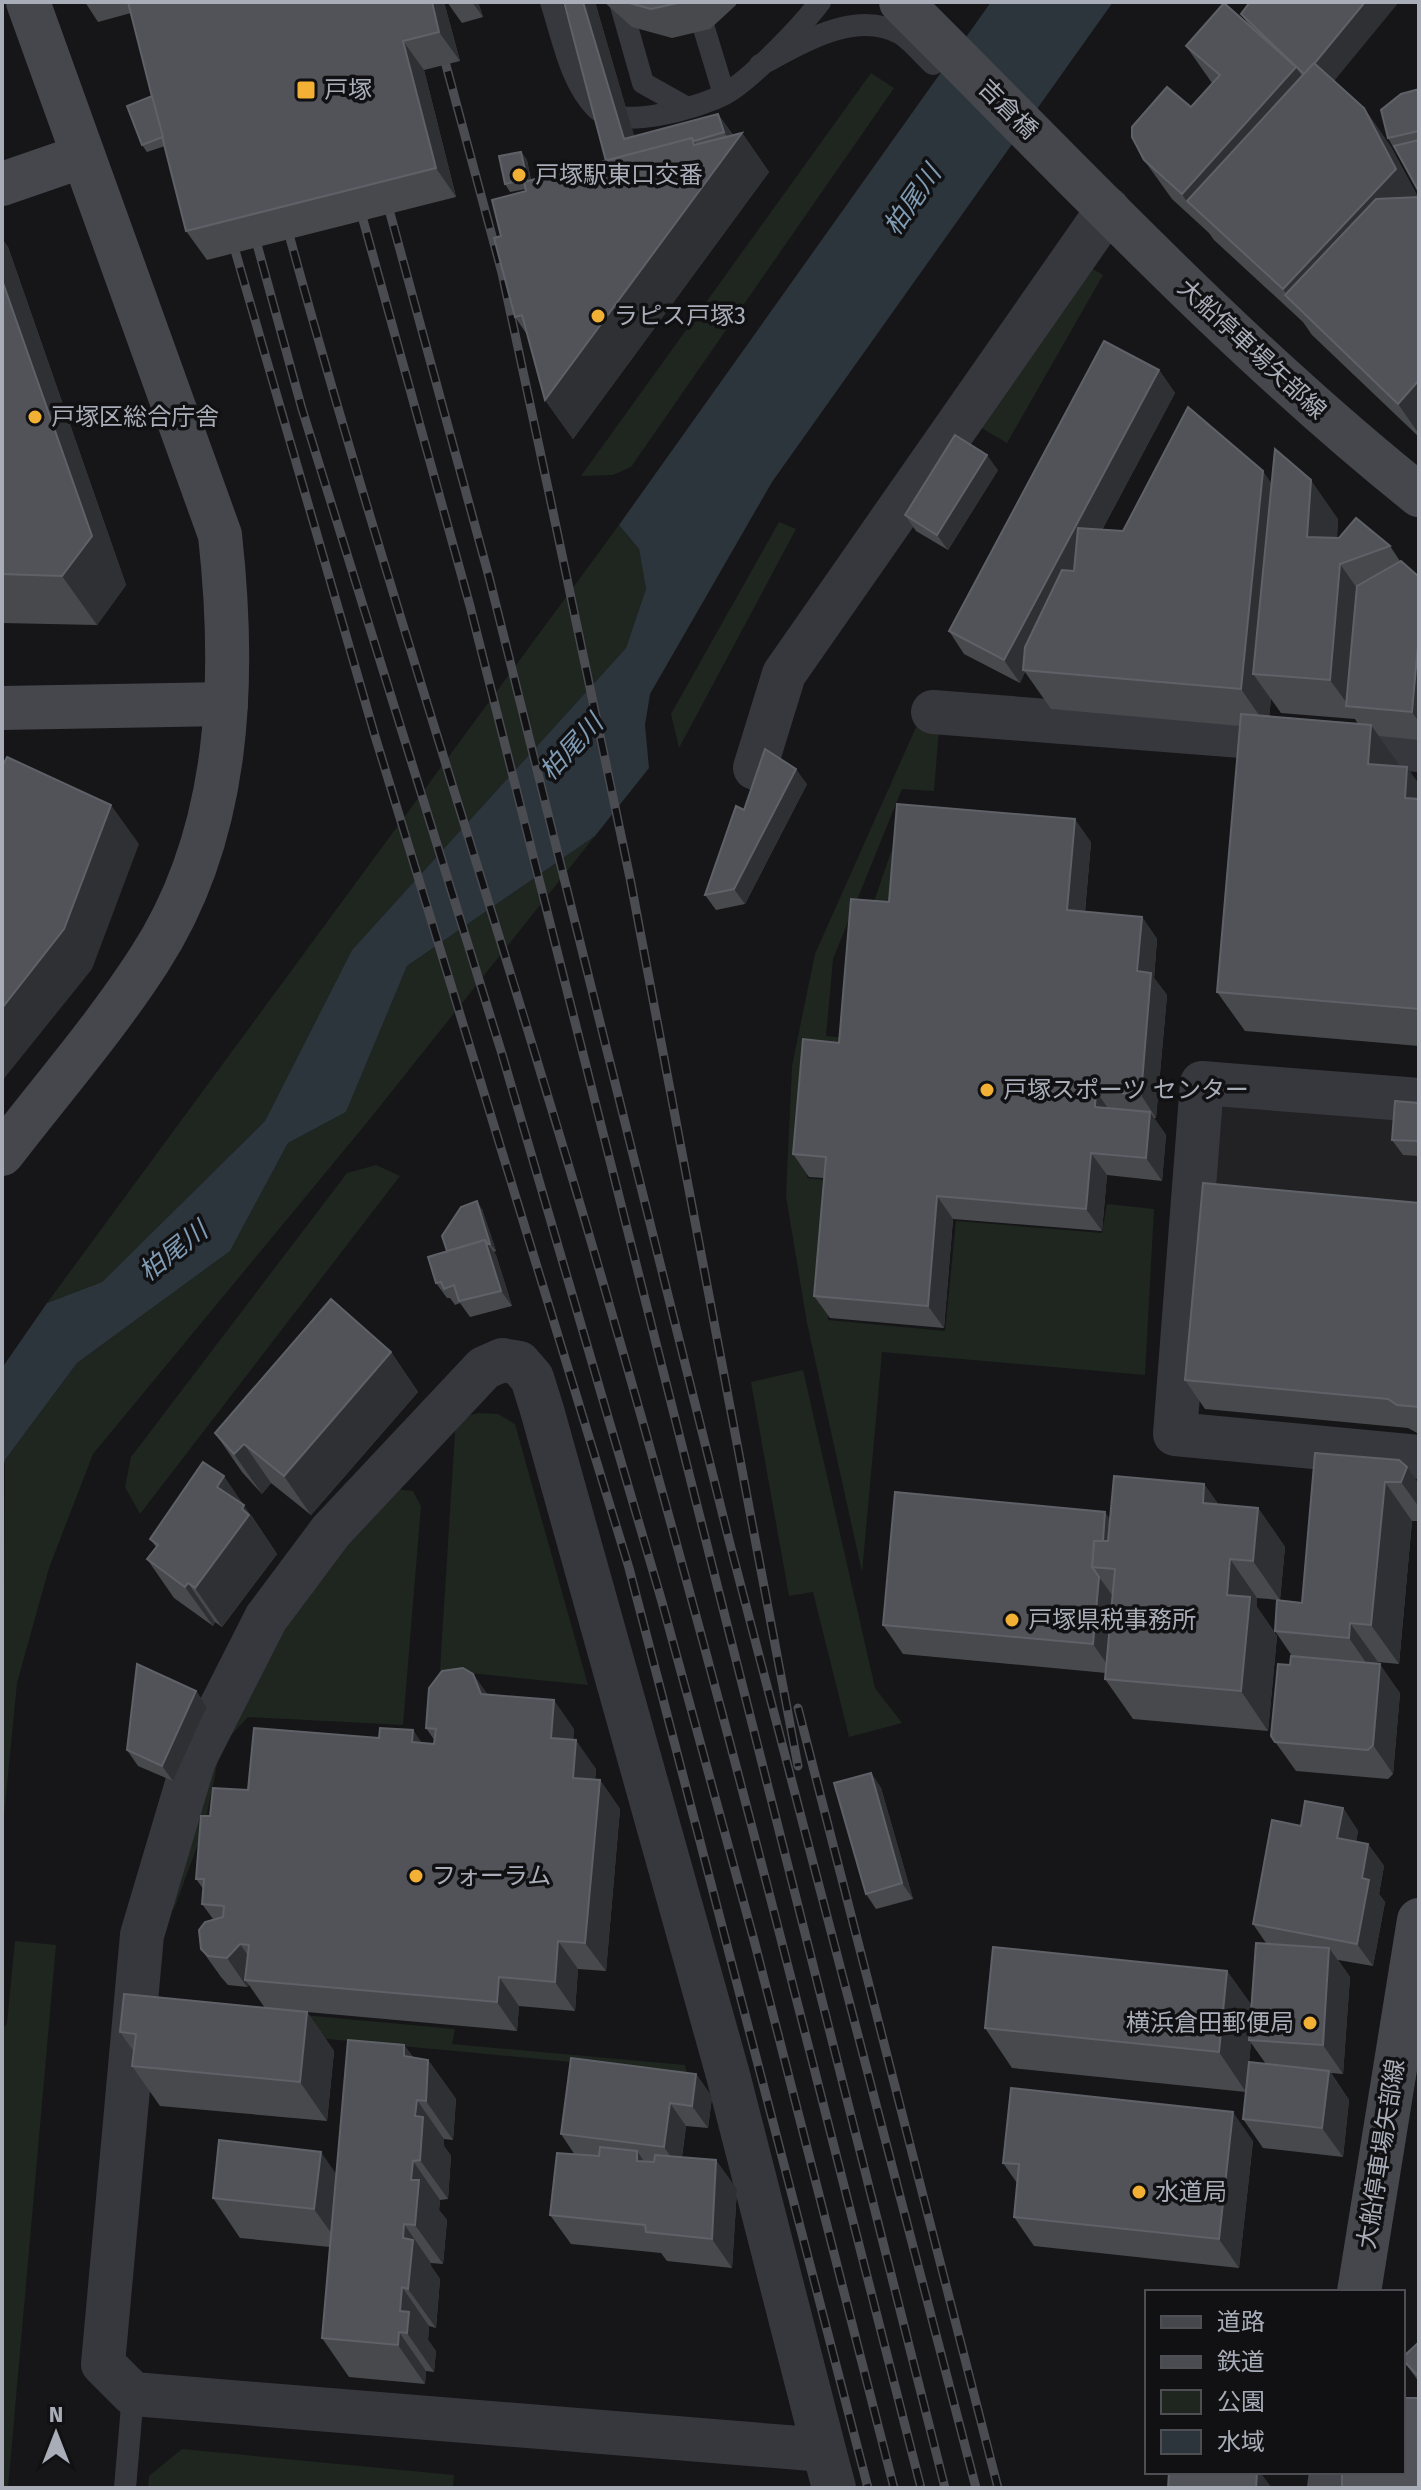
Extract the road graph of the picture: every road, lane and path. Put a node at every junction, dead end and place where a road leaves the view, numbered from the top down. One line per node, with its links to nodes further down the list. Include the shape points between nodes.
1 (28, 2): 10 (street)
2 (551, 2): 9 (lane, via 579,85 597,110 633,121)
3 (620, 2): 9 (lane, via 643,83)
4 (696, 2): 8 (lane)
5 (820, 2): 7 (lane)
6 (908, 20): 7 (lane, via 862,23 809,40); 12 (street, 吉倉橋)
7 (760, 65): 8 (lane)
8 (724, 94): 9 (lane)
9 (684, 106)
10 (83, 156): 11 (street); 14 (street, via 220,535 226,589)
11 (2, 184)
12 (1100, 208): 13 (street, 大船停車場矢部線, via 1344,435); 18 (street, via 784,674)
13 (1419, 495)
14 (226, 704): 15 (street); 20 (street, via 210,824 181,903 149,960)
15 (2, 708)
16 (933, 712): 17 (street)
17 (1419, 750)
18 (755, 768)
19 (1419, 1100): 21 (street, via 1202,1083 1175,1434)
20 (2, 1154)
21 (1419, 1457)
22 (1419, 1920): 23 (street, 大船停車場矢部線)
23 (1406, 2074): 24 (street, 大船停車場矢部線)
24 (1359, 2290)
25 (133, 2394): 26 (street); 26 (street, via 103,2364 142,1935 194,1760 266,1618 331,1531 484,1368 502,1360 519,1363 532,1378 542,1410 724,2060); 27 (lane)
26 (829, 2469)
27 (125, 2488)

